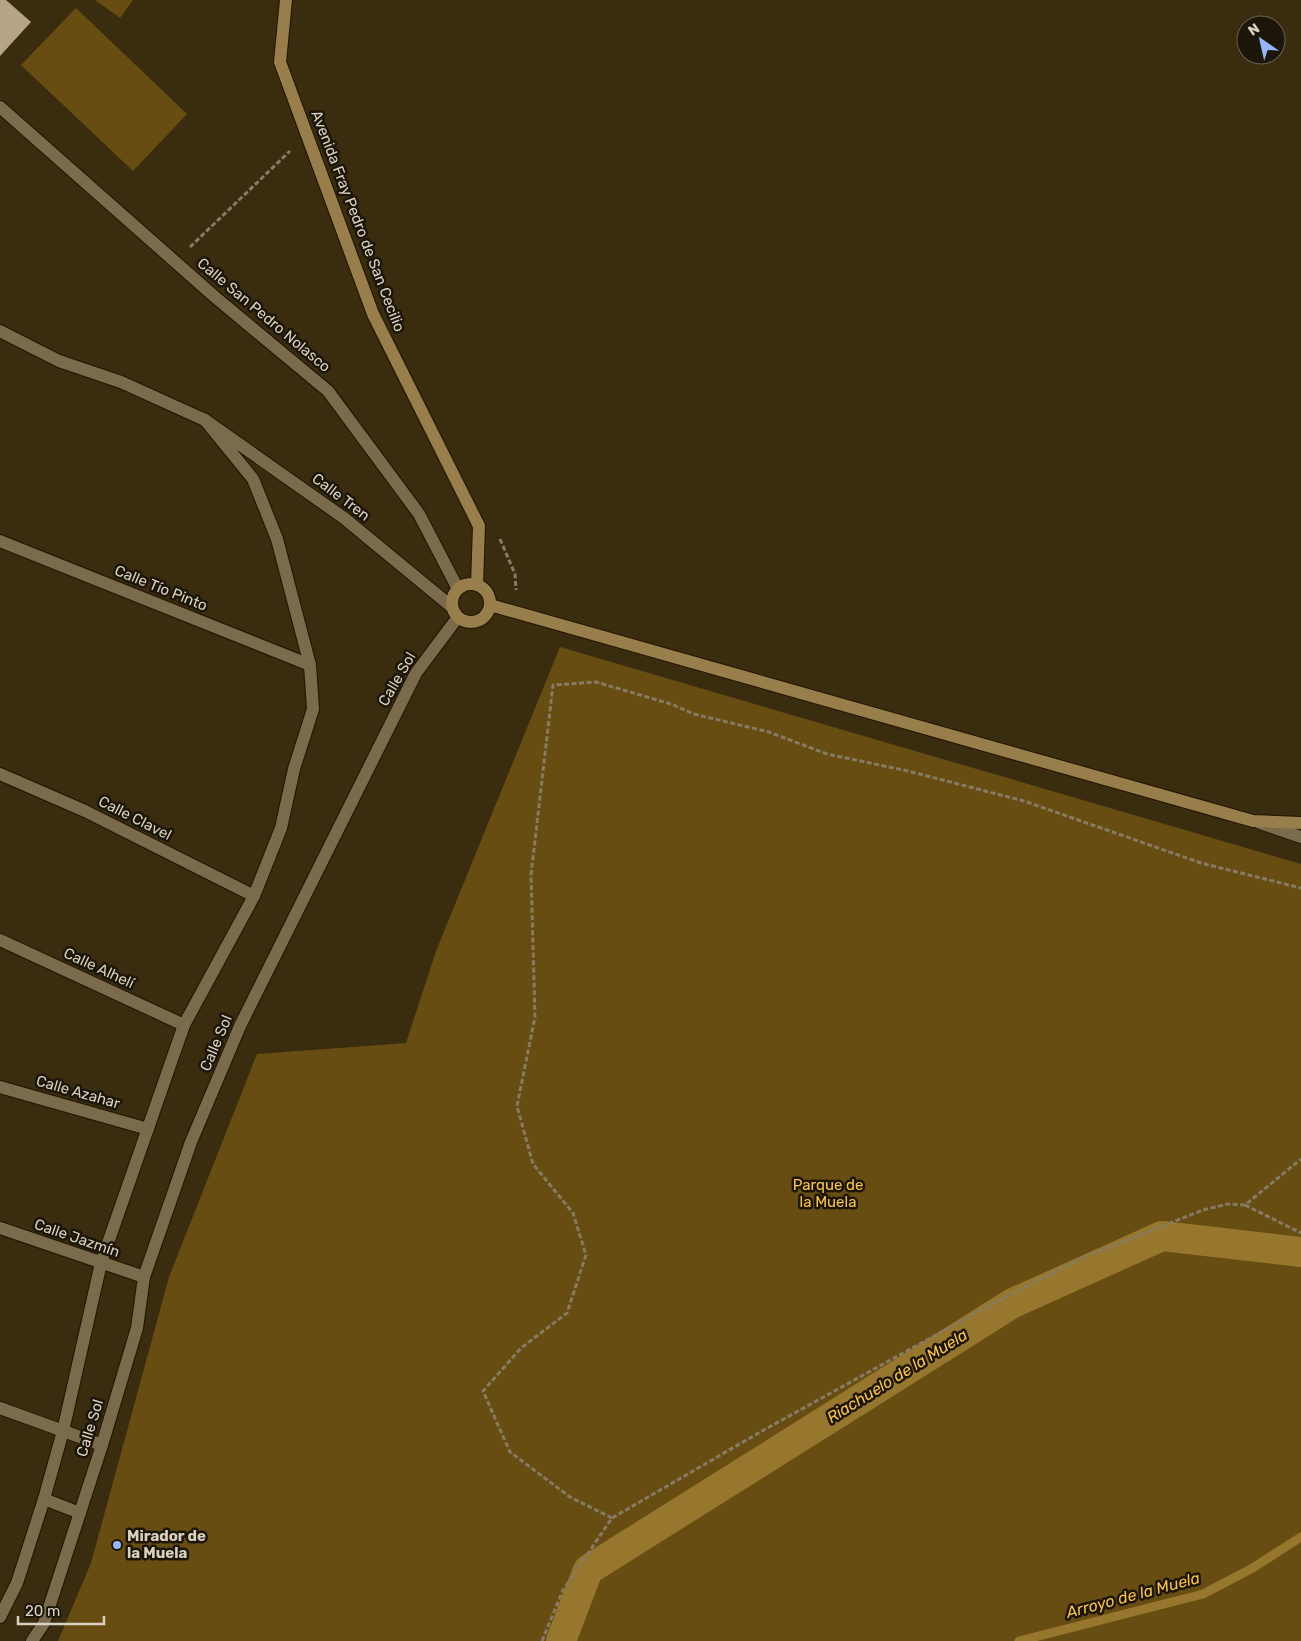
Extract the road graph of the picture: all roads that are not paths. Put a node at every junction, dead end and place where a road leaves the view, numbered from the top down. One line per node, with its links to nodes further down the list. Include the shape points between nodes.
1 (286, 0): 6 (street, Avenida Fray Pedro de San Cecilio, via 280,62 373,314 479,526)
2 (0, 107): 7 (street, Calle San Pedro Nolasco, via 328,391 419,514)
3 (0, 331): 4 (street, Calle Tren, via 58,361 121,382)
4 (205, 420): 9 (street, Calle Tren, via 344,518); 10 (street, Calle Tren, via 253,479 277,539)
5 (0, 541): 10 (street, Calle Tío Pinto)
6 (477, 585): 7 (street, via 467,584); 8 (street, via 487,592)
7 (458, 589): 9 (street, via 452,600)
8 (490, 605): 9 (street, via 485,616 475,622 469,622); 12 (street)
9 (455, 612): 22 (street, Calle Sol, via 416,672 240,1026 191,1142)
10 (310, 665): 15 (street, Calle Sol, via 313,709 294,769 281,828)
11 (0, 774): 15 (street, Calle Clavel, via 85,811)
12 (1253, 821): 13 (street); 14 (street)
13 (1301, 823)
14 (1301, 836)
15 (254, 896): 17 (street, Calle Sol)
16 (0, 940): 17 (street, Calle Alhelí)
17 (184, 1025): 19 (street, Calle Sol)
18 (0, 1087): 19 (street, Calle Azahar)
19 (148, 1128): 21 (street, Calle Sol)
20 (0, 1228): 21 (street, Calle Jazmín)
21 (101, 1263): 22 (street, Calle Jazmín); 24 (street, Calle Sol)
22 (144, 1277): 25 (street, Calle Sol, via 136,1328)
23 (0, 1408): 24 (street)
24 (64, 1431): 25 (street); 26 (street, Calle Sol)
25 (102, 1445): 27 (street, Calle Sol)
26 (44, 1500): 27 (street); 28 (street, Calle Sol, via 17,1583)
27 (80, 1513): 29 (street, Calle Sol, via 44,1623)
28 (0, 1617)
29 (32, 1641)

